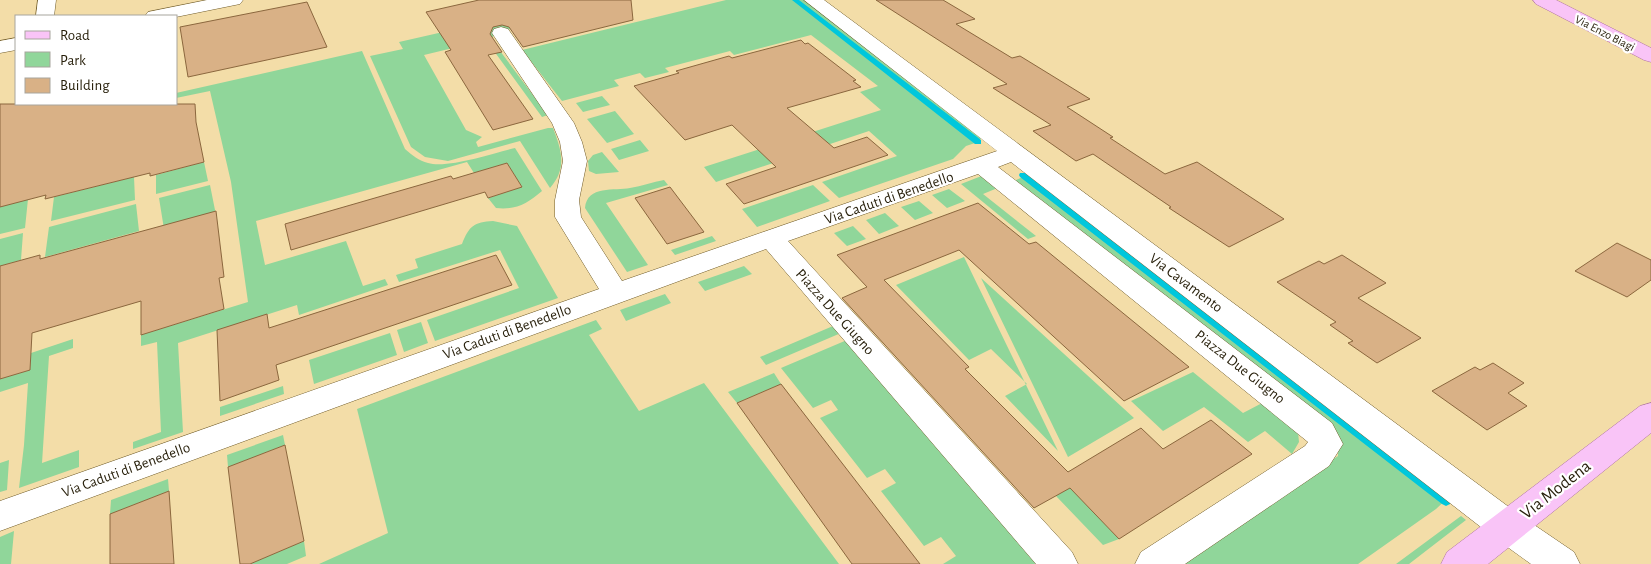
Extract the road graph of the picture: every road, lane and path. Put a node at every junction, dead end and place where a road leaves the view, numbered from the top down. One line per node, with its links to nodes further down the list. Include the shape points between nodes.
1 (47, 0): 5 (street)
2 (234, 0): 6 (street)
3 (813, 0): 11 (street, Via Cavamento)
4 (1542, 0): 10 (main road, Via Enzo Biagi)
5 (45, 15)
6 (159, 15)
7 (501, 33): 14 (street, via 563,123 575,160 567,200 568,216)
8 (15, 44): 9 (street)
9 (0, 48)
10 (1648, 54)
11 (1015, 153): 12 (street, Via Caduti di Benedello); 17 (street, Via Cavamento)
12 (981, 165): 13 (street, Via Caduti di Benedello); 19 (street, Piazza Due Giugno, via 1320,432 1326,444 1317,456)
13 (771, 239): 14 (street, Via Caduti di Benedello); 18 (street, Piazza Due Giugno)
14 (616, 293): 16 (street, Via Caduti di Benedello)
15 (1651, 415): 17 (main road, Via Modena)
16 (0, 516)
17 (1508, 527): 20 (main road, Via Modena); 21 (street, Via Cavamento)
18 (1059, 564)
19 (1154, 564)
20 (1460, 564)
21 (1560, 564)

